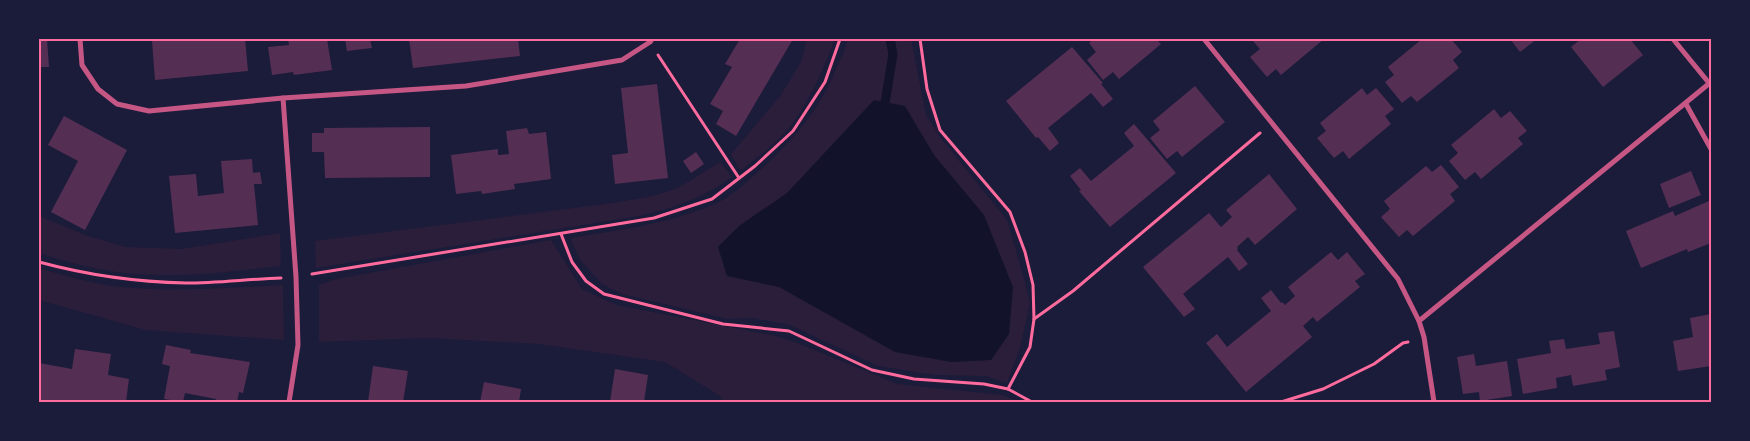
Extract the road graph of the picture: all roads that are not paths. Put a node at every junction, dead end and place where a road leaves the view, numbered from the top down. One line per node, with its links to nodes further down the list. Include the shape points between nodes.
1 (80, 39): 6 (street, via 82,65 98,89 117,104 149,111)
2 (1204, 39): 9 (street, via 1398,279)
3 (1673, 39): 5 (street)
4 (651, 40): 6 (street, via 622,60 466,86)
5 (1710, 83): 7 (street)
6 (283, 98): 10 (street, via 298,345)
7 (1686, 104): 8 (street); 9 (street)
8 (1711, 149)
9 (1419, 321): 11 (street)
10 (289, 402)
11 (1434, 402)

